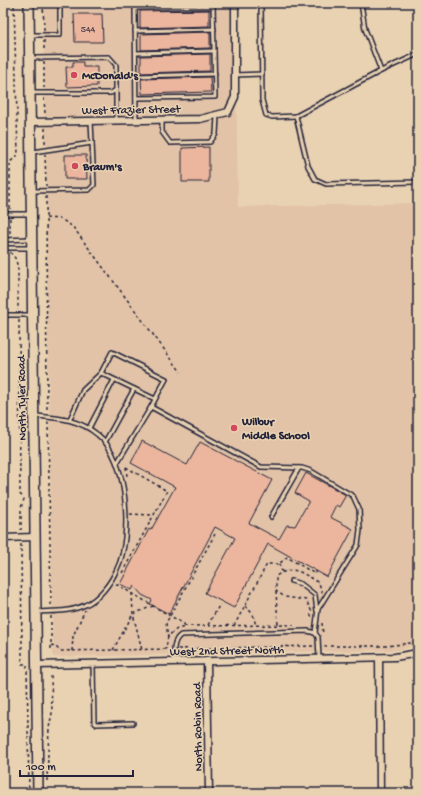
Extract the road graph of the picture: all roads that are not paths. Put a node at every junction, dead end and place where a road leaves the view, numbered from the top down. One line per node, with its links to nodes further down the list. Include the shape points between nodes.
1 (29, 3): 11 (main road, North Tyler Road)
2 (60, 3): 11 (lane, via 60,35)
3 (135, 3): 8 (lane)
4 (235, 3): 19 (street)
5 (261, 3): 18 (lane)
6 (361, 3): 16 (lane, via 364,29)
7 (213, 5): 8 (lane); 9 (lane)
8 (135, 8): 10 (lane)
9 (214, 29): 10 (lane); 12 (lane)
10 (136, 31): 13 (lane)
11 (29, 35): 15 (main road, North Tyler Road)
12 (214, 51): 13 (lane); 17 (lane)
13 (136, 53): 20 (lane)
14 (418, 54): 16 (lane)
15 (30, 58): 21 (lane, via 109,57 116,65); 22 (main road, North Tyler Road)
16 (381, 71): 25 (lane)
17 (215, 74): 20 (lane); 23 (lane, via 215,97)
18 (262, 74): 19 (lane); 25 (lane, via 262,100 266,115)
19 (235, 75): 24 (street, West Frazier Street, via 235,96 229,110)
20 (136, 76): 23 (lane)
21 (116, 90): 22 (lane, via 111,93); 29 (lane)
22 (30, 93): 30 (main road, North Tyler Road)
23 (136, 98): 26 (lane)
24 (217, 115): 27 (street, West Frazier Street, via 200,119); 27 (lane, via 216,134 210,142 170,143 162,132)
25 (296, 116): 33 (lane, via 308,166 315,179 326,184)
26 (136, 120): 27 (street, West Frazier Street); 29 (street, West Frazier Street)
27 (162, 120)
28 (91, 121): 29 (street, West Frazier Street); 30 (street, West Frazier Street); 31 (lane)
29 (116, 121)
30 (30, 122): 32 (main road, North Tyler Road)
31 (92, 143): 32 (lane); 34 (lane, via 94,185 89,190)
32 (31, 152): 34 (main road, North Tyler Road)
33 (418, 182)
34 (31, 191): 36 (main road, North Tyler Road)
35 (3, 214): 36 (lane)
36 (32, 214): 38 (main road, North Tyler Road)
37 (3, 240): 38 (lane)
38 (32, 244): 39 (lane); 41 (main road, North Tyler Road)
39 (3, 248)
40 (3, 315): 41 (lane)
41 (33, 315): 47 (main road, North Tyler Road)
42 (101, 373): 43 (lane); 45 (lane, via 112,352 166,379); 48 (lane, via 83,390)
43 (114, 380): 44 (lane); 49 (lane)
44 (134, 389): 45 (lane); 50 (lane)
45 (155, 400): 46 (lane)
46 (151, 407): 51 (lane); 52 (lane, via 261,467)
47 (34, 416): 48 (lane); 54 (main road, North Tyler Road)
48 (70, 419): 49 (lane)
49 (88, 428): 50 (lane, via 100,435)
50 (105, 442): 51 (lane, via 112,450)
51 (117, 463): 57 (lane, via 125,507 125,532 118,568 108,585 85,606 64,611)
52 (299, 468): 53 (lane); 58 (lane, via 311,470 347,491 353,496 358,509 358,545)
53 (271, 517)
54 (35, 537): 55 (street); 57 (main road, North Tyler Road)
55 (3, 538)
56 (291, 581): 58 (lane, via 301,584 315,595)
57 (36, 612): 66 (main road, North Tyler Road)
58 (317, 613): 59 (lane)
59 (315, 633): 62 (lane, via 318,637); 64 (lane, via 308,630 181,635 176,638)
60 (418, 654): 61 (street, West 2nd Street North)
61 (379, 658): 62 (street, West 2nd Street North); 70 (street)
62 (319, 659): 63 (street, West 2nd Street North)
63 (207, 661): 64 (street, West 2nd Street North); 69 (street, North Robin Road)
64 (174, 662): 65 (street, West 2nd Street North)
65 (93, 664): 66 (street, West 2nd Street North); 67 (lane, via 94,722)
66 (37, 665): 68 (main road, North Tyler Road)
67 (133, 723)
68 (38, 793)
69 (209, 793)
70 (380, 793)

